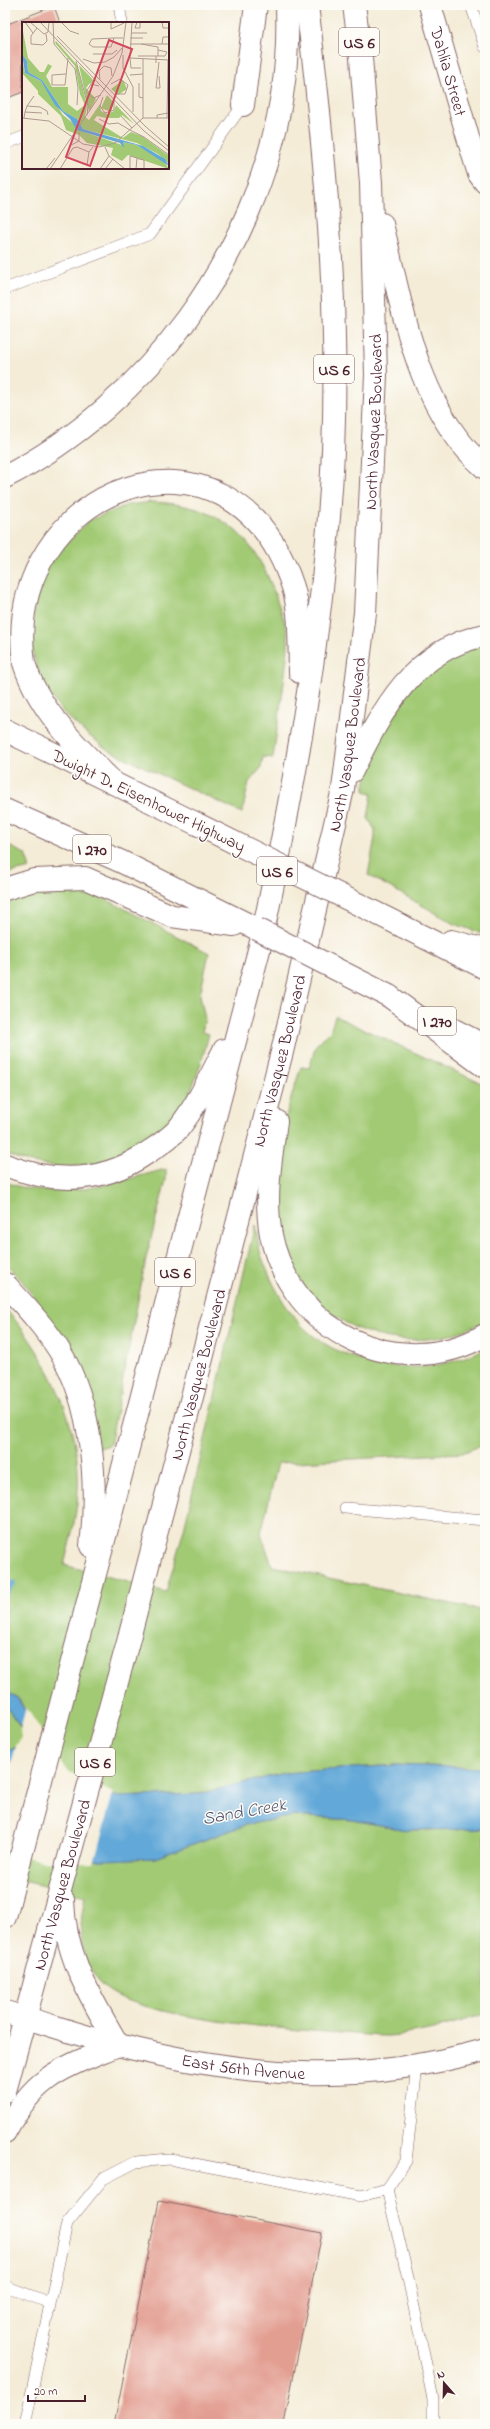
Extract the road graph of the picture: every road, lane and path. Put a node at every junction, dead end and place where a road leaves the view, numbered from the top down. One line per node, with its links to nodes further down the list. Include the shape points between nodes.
1 (119, 5): 9 (lane)
2 (256, 5): 12 (main road)
3 (287, 5): 19 (main road, via 288,40 282,95 272,144 238,233 215,276 160,355 127,390 78,432 36,461)
4 (308, 5): 22 (main road, US 6, via 324,140 330,235 334,383 328,526)
5 (354, 5): 11 (main road, North Vasquez Boulevard / US 6)
6 (368, 5): 11 (main road)
7 (430, 5): 15 (main road, Dahlia Street, via 479,174)
8 (471, 5): 10 (lane)
9 (122, 22)
10 (485, 47)
11 (363, 79): 16 (main road, North Vasquez Boulevard / US 6)
12 (243, 105): 17 (lane, via 150,234)
13 (22, 137): 14 (lane)
14 (5, 144)
15 (485, 182)
16 (371, 183): 18 (main road, via 425,380 447,424); 24 (main road, North Vasquez Boulevard / US 6, via 376,375 370,551 366,613)
17 (5, 289)
18 (485, 468)
19 (5, 477)
20 (485, 635): 24 (main road, via 460,643 433,657 405,682 376,722)
21 (5, 730): 23 (main road, Dwight D. Eisenhower Highway)
22 (302, 732): 23 (main road, via 299,617 284,563 260,527 233,504 199,487 174,481 148,481 114,487 82,502 56,524 36,551 25,575 18,602 18,633 25,664 57,723 76,747); 32 (main road, US 6, via 279,861)
23 (114, 782): 27 (main road, Dwight D. Eisenhower Highway, bridge)
24 (343, 789): 34 (main road, North Vasquez Boulevard / US 6)
25 (5, 810): 28 (main road, I 270, via 122,862)
26 (5, 889): 28 (main road, via 34,880 85,878 172,916)
27 (402, 926): 29 (main road); 30 (main road, Dwight D. Eisenhower Highway)
28 (257, 929): 31 (main road, I 270, bridge)
29 (485, 950)
30 (485, 968)
31 (388, 996): 33 (main road, I 270); 35 (main road)
32 (244, 1009): 36 (main road, via 189,1113 168,1139 133,1163 112,1172 77,1179 40,1176); 41 (main road, US 6)
33 (485, 1046)
34 (282, 1052): 38 (main road, via 267,1204 271,1235 292,1285 310,1309 324,1322 354,1342 385,1352 436,1352 463,1345); 43 (main road, North Vasquez Boulevard / US 6)
35 (485, 1067)
36 (5, 1164)
37 (5, 1284): 41 (main road, via 47,1332 69,1370 91,1444)
38 (485, 1335)
39 (345, 1508): 40 (lane)
40 (485, 1520)
41 (98, 1542): 42 (main road, US 6, via 86,1609)
42 (19, 1864): 44 (main road); 45 (main road, US 6)
43 (63, 1883): 46 (main road, North Vasquez Boulevard / US 6); 47 (main road, via 66,1937 75,1965)
44 (5, 1891)
45 (5, 1917)
46 (15, 2015): 47 (main road, East 56th Avenue); 50 (main road, North Vasquez Boulevard / US 6)
47 (118, 2045): 49 (main road, East 56th Avenue, via 223,2067 275,2073 350,2073); 51 (main road, via 44,2079 14,2114)
48 (485, 2050): 49 (main road, East 56th Avenue)
49 (417, 2066): 52 (lane, via 406,2161)
50 (5, 2091)
51 (5, 2132)
52 (387, 2189): 54 (lane, via 361,2196 169,2159 136,2162 103,2179 67,2223); 56 (lane, via 433,2399)
53 (5, 2286): 54 (lane)
54 (50, 2303): 55 (lane)
55 (24, 2424)
56 (433, 2424)

